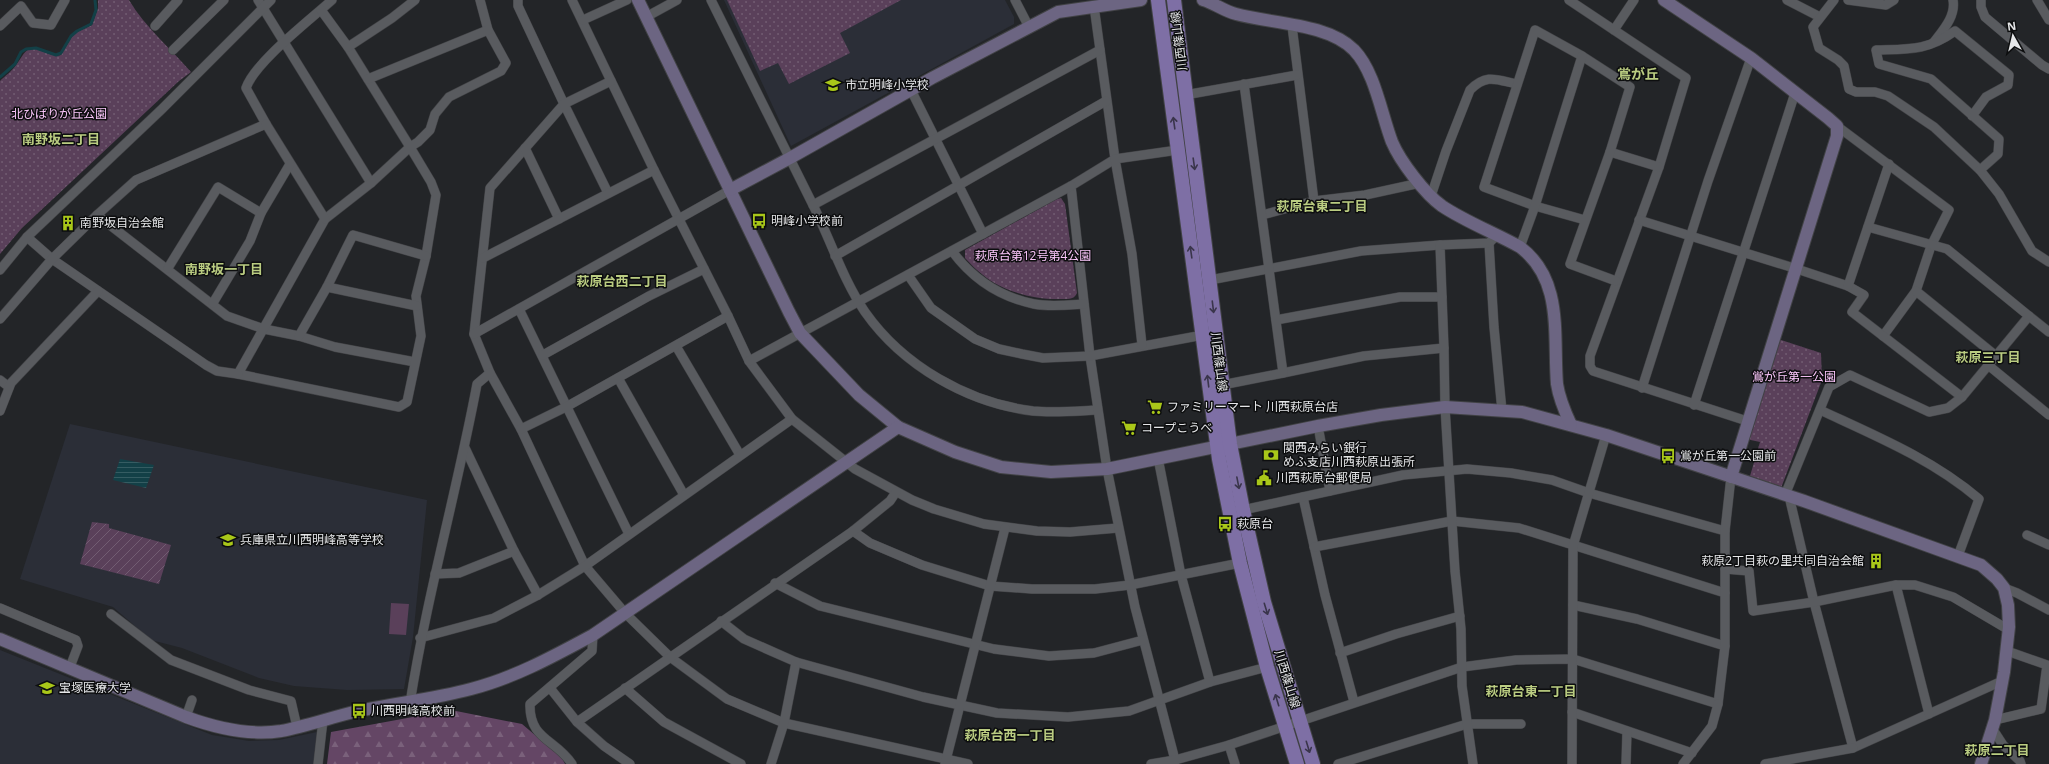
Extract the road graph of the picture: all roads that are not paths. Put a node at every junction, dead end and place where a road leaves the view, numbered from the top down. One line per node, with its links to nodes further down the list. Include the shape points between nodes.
1 (65, 0): 30 (street, via 51,25 33,24)
2 (178, 0): 39 (street)
3 (224, 0): 47 (street)
4 (258, 0): 32 (street)
5 (271, 0): 32 (street)
6 (332, 0): 33 (street)
7 (415, 0): 46 (street)
8 (480, 0): 42 (street)
9 (518, 0): 61 (street, via 518,6)
10 (572, 0): 36 (street)
11 (627, 0): 36 (street)
12 (638, 0): 34 (street)
13 (678, 0): 34 (street)
14 (711, 0): 70 (street)
15 (1015, 0): 41 (street)
16 (1142, 0): 31 (street)
17 (1158, 0): 68 (main road, 川西篠山線, one-way to 17)
18 (1174, 0): 59 (main road, 川西篠山線)
19 (1203, 0): 40 (street, via 1234,14)
20 (1569, 0): 43 (street)
21 (1634, 0): 43 (street)
22 (1664, 0): 50 (street)
23 (1787, 0): 35 (street)
24 (1834, 0): 35 (street)
25 (1848, 0): 26 (street, via 1886,5)
26 (1894, 0)
27 (1953, 0): 45 (street, via 1949,22)
28 (1981, 0): 51 (street, via 1985,17)
29 (2036, 0): 37 (street)
30 (19, 3): 38 (street)
31 (1094, 6): 41 (street, via 1058,12); 48 (street)
32 (262, 9): 44 (street); 97 (street, via 162,110)
33 (321, 10): 44 (street); 46 (street)
34 (646, 17): 81 (street)
35 (1820, 17): 76 (street, via 1813,27 1819,48 1844,66 1849,89 1888,96 1908,108 1934,127)
36 (583, 20): 54 (street)
37 (2049, 20)
38 (0, 26)
39 (155, 26)
40 (1292, 26): 52 (street); 78 (street, via 1322,31 1338,38 1354,50 1365,67 1393,143)
41 (1029, 27): 57 (street)
42 (488, 30): 53 (street); 66 (street, via 506,63 501,71 449,97 435,114 430,130)
43 (1614, 30): 74 (street, via 1686,78)
44 (284, 41): 63 (street, via 249,79 246,88); 77 (street)
45 (1932, 45): 62 (street, via 1955,31 2009,76 2008,85 1986,97); 62 (street, via 1912,49 1876,50 1879,64 1931,79)
46 (348, 47): 53 (street)
47 (173, 50)
48 (1100, 50): 60 (street); 65 (street)
49 (1582, 56): 56 (street, via 1535,30); 69 (street, via 1630,87); 86 (street)
50 (1751, 58): 58 (street); 98 (street)
51 (2047, 65)
52 (1297, 75): 55 (street); 84 (street)
53 (368, 79): 66 (street)
54 (611, 81): 61 (street); 75 (street)
55 (1244, 84): 59 (street); 89 (street)
56 (1517, 84): 83 (street, via 1494,78 1476,83 1470,90 1446,150); 86 (street, via 1484,188)
57 (911, 90): 65 (street); 70 (street)
58 (1795, 93): 64 (street); 104 (street)
59 (1185, 95): 116 (main road, 川西篠山線, one-way to 116)
60 (1106, 101): 71 (street); 79 (street)
61 (564, 104): 67 (street); 82 (street)
62 (1972, 116): 76 (street, via 1999,139 1998,154)
63 (266, 124): 72 (street); 88 (street, via 136,180)
64 (1837, 126): 73 (street); 113 (street, via 1837,136)
65 (935, 140): 79 (street); 85 (street)
66 (410, 147): 77 (street); 105 (street, via 431,182 436,196)
67 (525, 148): 92 (street); 107 (street, via 490,188)
68 (1178, 150): 71 (street); 136 (main road, 川西篠山線, one-way to 68)
69 (1610, 152): 74 (street); 93 (street)
70 (790, 158): 81 (street); 85 (street)
71 (1115, 159): 80 (street); 139 (street, via 1132,254)
72 (290, 164): 87 (street); 91 (street)
73 (1889, 164): 95 (street); 101 (street, via 1949,210)
74 (1659, 167): 94 (street)
75 (654, 170): 82 (street); 90 (street)
76 (1980, 170): 109 (street, via 1999,194 2032,251)
77 (371, 183): 91 (street)
78 (1420, 183): 83 (street); 84 (street, via 1365,195)
79 (959, 185): 96 (street); 106 (street)
80 (1071, 186): 96 (street); 125 (street)
81 (730, 190): 90 (street); 134 (street)
82 (608, 193): 92 (street)
83 (1432, 196): 99 (street, via 1441,205)
84 (1314, 201): 89 (street)
85 (813, 205): 106 (street)
86 (1535, 206): 93 (street); 102 (street)
87 (261, 213): 110 (street, via 218,187); 124 (street, via 250,241)
88 (97, 215): 108 (street); 110 (street)
89 (1262, 215): 111 (street)
90 (679, 218): 112 (street); 127 (street)
91 (325, 219): 132 (street)
92 (559, 219): 107 (street)
93 (1585, 220): 117 (street, via 1570,264)
94 (1638, 220): 98 (street); 117 (street)
95 (1868, 227): 101 (street); 118 (street)
96 (983, 234): 103 (street)
97 (27, 237): 108 (street); 114 (street)
98 (1690, 237): 104 (street); 155 (street)
99 (1493, 239): 100 (street); 102 (street); 163 (street, via 1494,327)
100 (1440, 245): 111 (street, via 1361,251); 122 (street)
101 (1932, 246): 121 (street); 129 (street, via 1947,249)
102 (1520, 247): 167 (street, via 1530,254 1537,264 1550,290 1556,314 1558,386)
103 (952, 251): 115 (street); 125 (street, via 974,276 1014,298 1035,304)
104 (1742, 253): 113 (street); 157 (street)
105 (426, 256): 119 (street, via 353,235); 126 (street, via 416,296)
106 (835, 256): 123 (street)
107 (483, 258): 135 (street)
108 (52, 259): 120 (street); 130 (street)
109 (2049, 262)
110 (168, 268): 124 (street)
111 (1270, 268): 116 (street); 131 (street)
112 (704, 269): 128 (street); 142 (street, via 649,296)
113 (1797, 269): 118 (street); 166 (street)
114 (0, 270)
115 (908, 275): 123 (street); 143 (street, via 931,308 975,339 998,349 1043,358)
116 (1210, 280): 153 (main road, 川西篠山線, one-way to 153)
117 (1616, 282): 155 (street, via 1590,356 1590,366 1593,371)
118 (1848, 286): 138 (street, via 1864,294 1852,312)
119 (327, 287): 126 (street); 137 (street)
120 (98, 291): 150 (street, via 206,365 218,371); 154 (street)
121 (1916, 291): 138 (street); 144 (street)
122 (1442, 297): 131 (street, via 1400,297); 141 (street)
123 (860, 302): 134 (street); 161 (street, via 866,313 903,355 952,386 996,403 1033,410)
124 (213, 303): 132 (street, via 228,316)
125 (1084, 304): 143 (street)
126 (417, 306): 146 (street, via 421,336)
127 (519, 309): 135 (street); 142 (street)
128 (728, 316): 140 (street); 145 (street)
129 (2030, 316): 133 (street); 144 (street)
130 (0, 319)
131 (1276, 320): 149 (street)
132 (264, 329): 137 (street); 150 (street)
133 (2049, 332)
134 (800, 333): 145 (street); 168 (street, via 859,395)
135 (474, 334): 148 (street)
136 (1202, 335): 139 (street); 172 (main road, 川西篠山線, one-way to 136)
137 (299, 336): 146 (street, via 335,347)
138 (1883, 336): 156 (street)
139 (1142, 345): 143 (street)
140 (676, 346): 151 (street); 174 (street)
141 (1444, 348): 149 (street, via 1364,356); 159 (street)
142 (543, 355): 158 (street)
143 (1090, 356): 161 (street)
144 (1996, 356): 147 (street)
145 (749, 361): 165 (street)
146 (415, 362): 150 (street, via 407,402 399,407)
147 (1988, 365): 156 (street); 164 (street)
148 (490, 373): 170 (street); 173 (street, via 477,384)
149 (1283, 373): 153 (street)
150 (238, 374)
151 (618, 378): 158 (street); 183 (street)
152 (0, 380): 154 (street)
153 (1222, 385): 172 (main road, 川西篠山線)
154 (9, 387): 160 (street)
155 (1642, 388): 157 (street)
156 (1962, 397): 162 (street, via 1948,408 1929,412 1850,375 1829,387)
157 (1694, 405): 166 (street)
158 (566, 407): 170 (street); 192 (street)
159 (1445, 407): 163 (street); 169 (street); 178 (street)
160 (0, 410)
161 (1097, 410): 177 (street)
162 (1820, 410): 184 (street); 198 (street, via 1916,455 1957,480 1980,499)
163 (1502, 411): 167 (street, via 1522,412)
164 (2049, 415)
165 (792, 419): 174 (street); 176 (street)
166 (1747, 421): 179 (street)
167 (1571, 425): 171 (street)
168 (898, 426): 176 (street); 177 (street, via 949,450 1001,467 1051,472)
169 (1318, 426): 172 (street); 180 (street)
170 (521, 429): 200 (street)
171 (1606, 435): 179 (street); 182 (street)
172 (1224, 446): 175 (street); 186 (main road, 川西篠山線, one-way to 186); 199 (main road, 川西篠山線)
173 (465, 448): 197 (street); 202 (street)
174 (740, 455): 183 (street)
175 (1158, 458): 177 (street); 203 (street)
176 (845, 461): 181 (street); 215 (street)
177 (1107, 469): 189 (street)
178 (1450, 470): 180 (street, via 1403,475); 182 (street, via 1511,473 1552,480); 187 (street)
179 (1731, 476): 184 (street); 191 (street)
180 (1330, 491): 185 (street)
181 (896, 492): 188 (street, via 960,518); 190 (street, via 890,501)
182 (1588, 493): 191 (street); 195 (street)
183 (684, 495): 192 (street)
184 (1788, 495): 198 (street); 211 (street)
185 (1303, 497): 186 (street); 196 (street)
186 (1243, 510): 248 (main road, 川西篠山線, one-way to 248, via 1264,602)
187 (1452, 521): 195 (street, via 1519,528); 196 (street); 217 (street)
188 (1005, 528): 189 (street, via 1070,532); 207 (street)
189 (1118, 528): 205 (street)
190 (853, 531): 204 (street); 207 (street, via 870,543 922,565)
191 (1725, 531): 201 (street)
192 (629, 534): 200 (street)
193 (2028, 535): 194 (street)
194 (2049, 545)
195 (1573, 546): 209 (street); 212 (street)
196 (1314, 547): 227 (street)
197 (514, 551): 202 (street, via 459,574); 210 (street)
198 (1958, 556): 208 (street, via 1981,565)
199 (1240, 563): 203 (street); 232 (main road, 川西篠山線)
200 (585, 566): 210 (street); 215 (street)
201 (1725, 569): 209 (street); 211 (street, via 1749,571 1753,611)
202 (435, 574): 222 (street)
203 (1181, 575): 205 (street); 235 (street)
204 (775, 583): 218 (street); 224 (street, via 820,606)
205 (1130, 585): 207 (street, via 1063,590); 223 (street)
206 (1896, 585): 211 (street); 219 (street, via 1915,585 1953,597); 245 (street)
207 (990, 586): 224 (street)
208 (2004, 588): 214 (street); 219 (street, via 2008,604)
209 (1725, 593): 225 (street)
210 (538, 595): 222 (street, via 494,618)
211 (1814, 602): 258 (street)
212 (1572, 605): 225 (street, via 1637,619); 229 (street)
213 (0, 608): 231 (street, via 76,640 78,646)
214 (2048, 609)
215 (625, 613): 220 (street); 228 (street)
216 (111, 614): 254 (street, via 171,660 249,690 291,700)
217 (1460, 616): 227 (street); 233 (street)
218 (720, 621): 228 (street); 230 (street, via 744,639)
219 (2009, 630): 226 (street)
220 (593, 635): 236 (street, via 592,651); 241 (street, via 553,658 513,675 472,689)
221 (0, 638): 231 (street)
222 (420, 638): 241 (street)
223 (1143, 640): 224 (street, via 1094,653 1049,656 994,649); 239 (street)
224 (976, 644): 243 (street)
225 (1725, 646): 242 (street)
226 (2007, 651): 234 (street); 253 (street, via 2047,665 2041,709)
227 (1340, 653): 240 (street)
228 (670, 658): 237 (street); 250 (street, via 728,699)
229 (1572, 659): 233 (street, via 1516,660); 242 (street); 244 (street)
230 (796, 662): 243 (street); 250 (street)
231 (70, 667): 246 (street)
232 (1267, 667): 235 (street); 255 (main road, 川西篠山線, one-way to 232)
233 (1462, 667): 240 (street); 251 (street)
234 (2002, 681): 245 (street); 253 (street)
235 (1210, 682): 239 (street)
236 (550, 688): 249 (street); 263 (street, via 530,704 530,716 535,730)
237 (626, 688): 249 (street); 265 (street, via 664,722)
238 (192, 700): 246 (street)
239 (1160, 700): 243 (street, via 1129,711 1068,717 997,712); 261 (street)
240 (1354, 702): 248 (street)
241 (410, 703): 247 (street)
242 (1718, 704): 259 (street, via 1712,726)
243 (960, 706): 260 (street)
244 (1572, 712): 256 (street); 274 (street)
245 (1929, 714): 258 (street)
246 (186, 717): 254 (street, via 209,726 233,730 280,731)
247 (323, 720): 254 (street); 262 (street)
248 (1300, 720): 255 (street); 271 (main road, 川西篠山線, one-way to 271)
249 (577, 722): 264 (street, via 604,746)
250 (784, 723): 260 (street); 266 (street)
251 (1467, 724): 252 (street); 272 (street); 273 (street)
252 (1521, 724)
253 (1994, 724): 278 (street); 279 (street, via 2003,745)
254 (297, 726)
255 (1285, 726): 257 (street); 270 (main road, 川西篠山線)
256 (1627, 731): 259 (street); 275 (street)
257 (1229, 745): 261 (street); 269 (street)
258 (1853, 748): 277 (street)
259 (1692, 753): 276 (street)
260 (946, 762): 267 (street)
261 (1174, 762): 268 (street)
262 (318, 764)
263 (572, 764)
264 (630, 764)
265 (741, 764)
266 (771, 764)
267 (968, 764)
268 (1151, 764)
269 (1235, 764)
270 (1297, 764)
271 (1313, 764)
272 (1338, 764)
273 (1473, 764)
274 (1572, 764)
275 (1626, 764)
276 (1683, 764)
277 (1765, 764)
278 (1981, 764)
279 (2021, 764)

